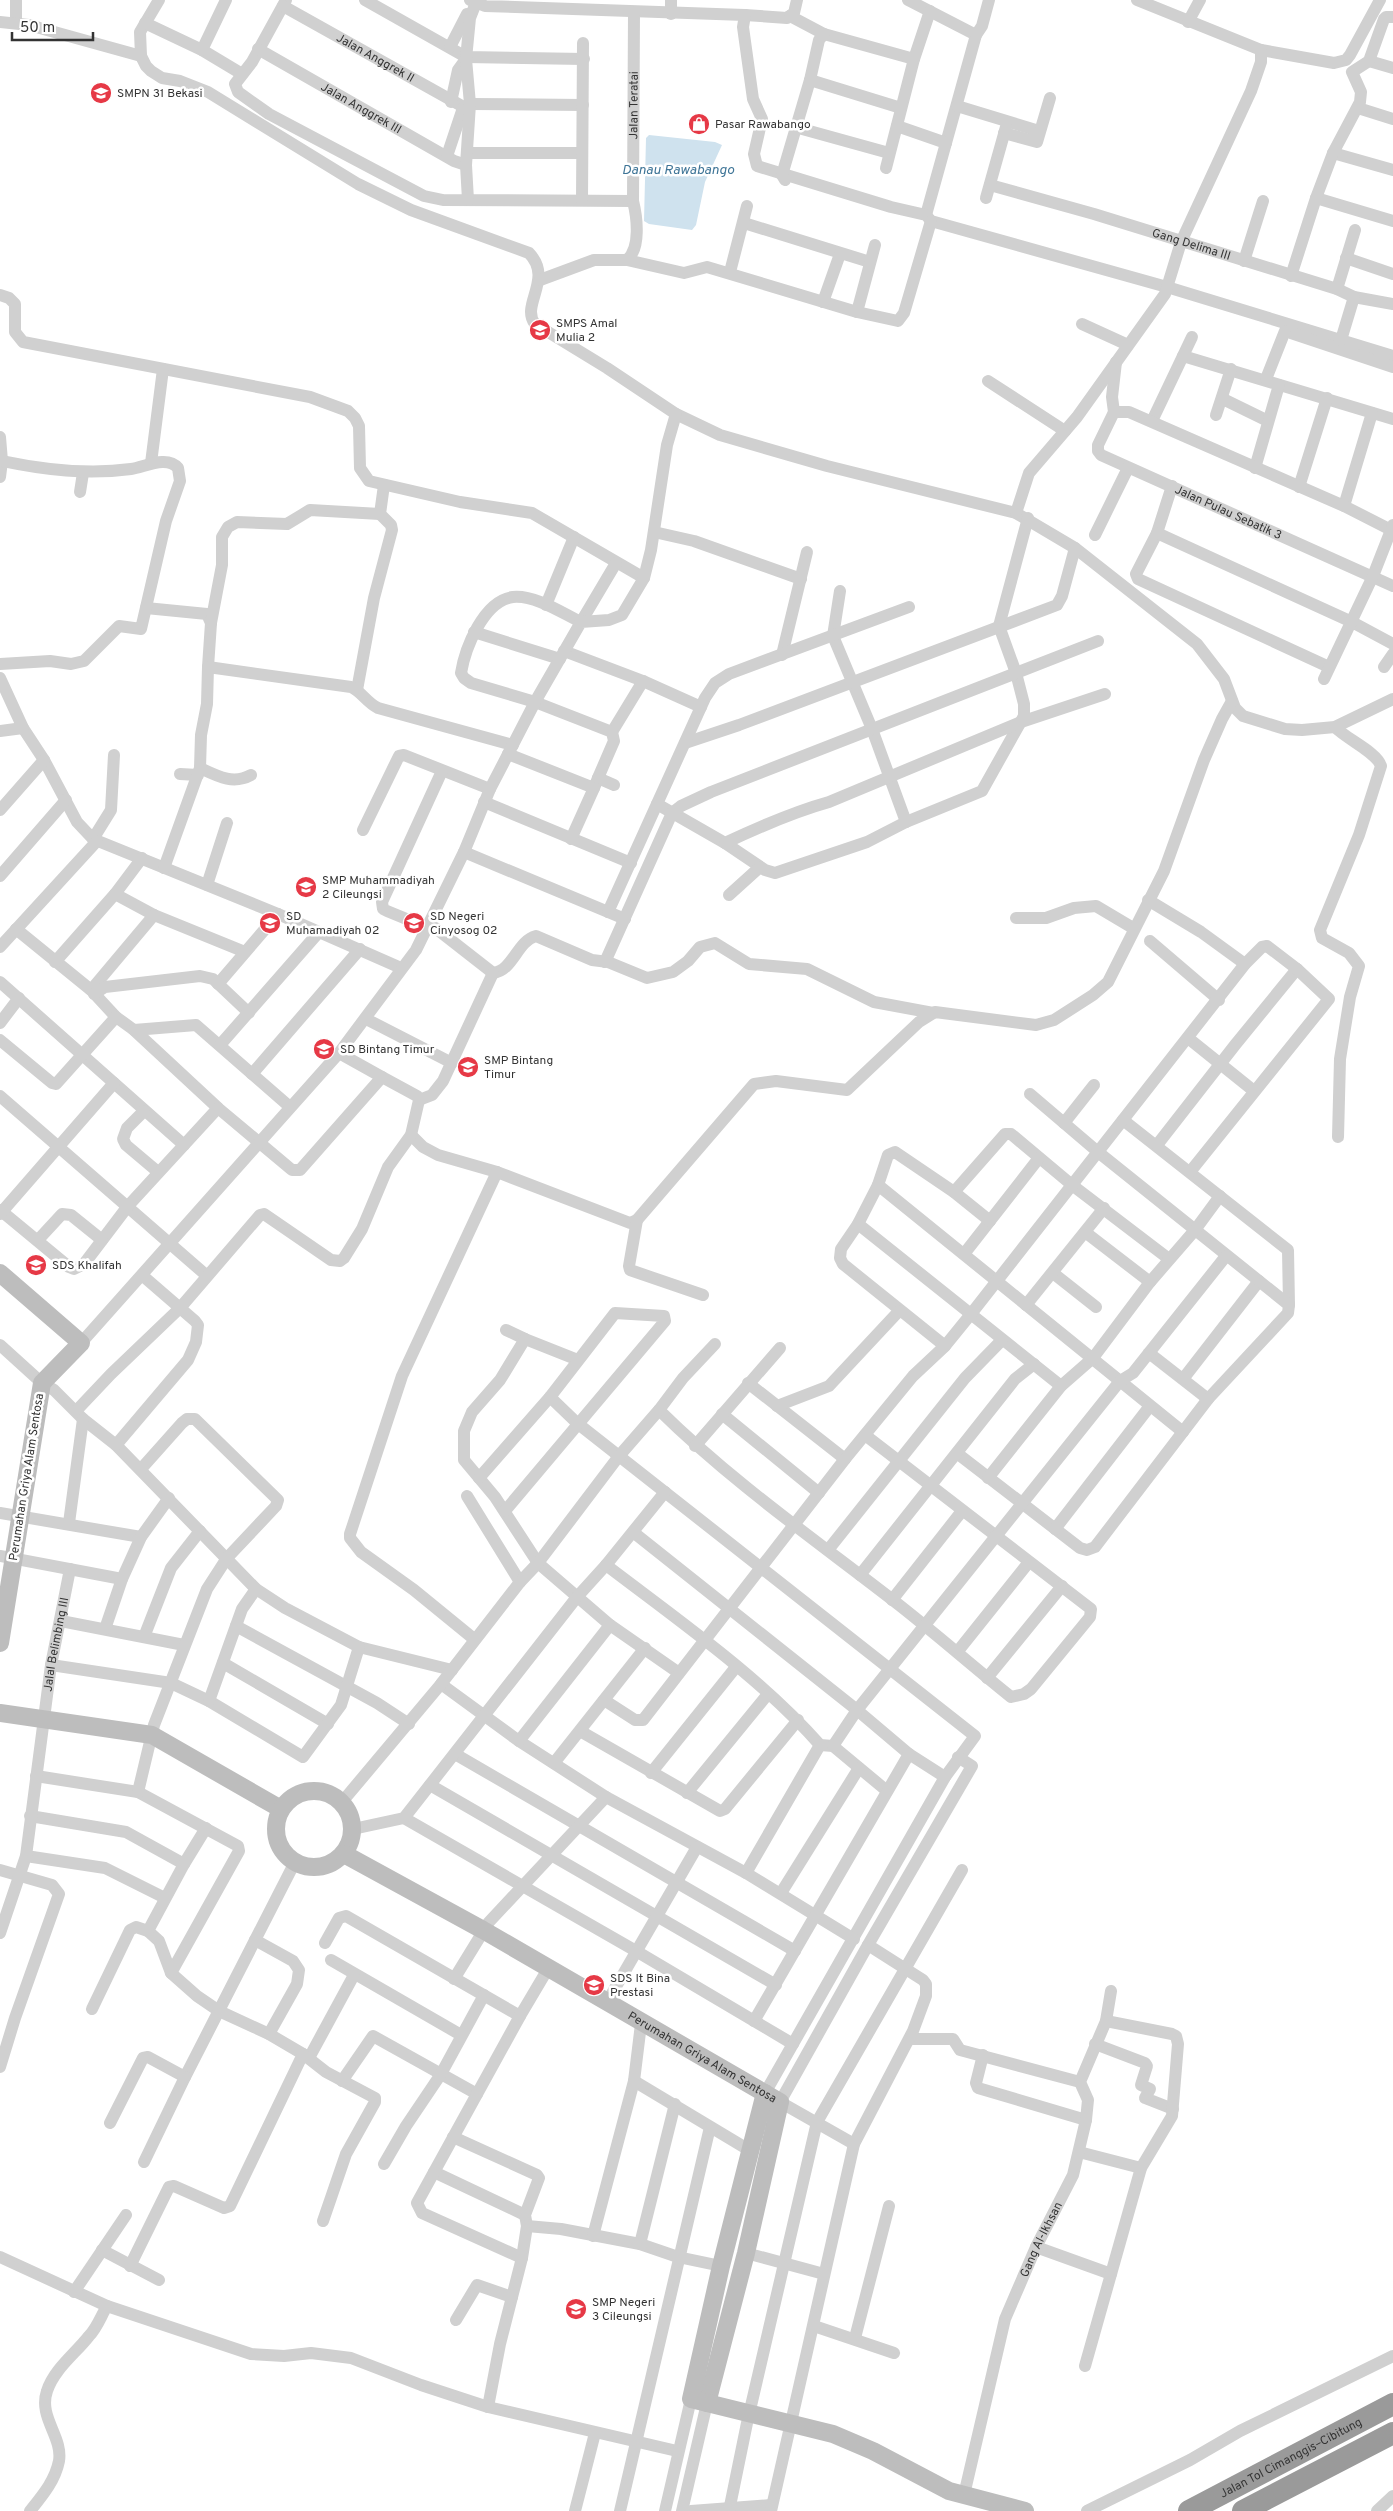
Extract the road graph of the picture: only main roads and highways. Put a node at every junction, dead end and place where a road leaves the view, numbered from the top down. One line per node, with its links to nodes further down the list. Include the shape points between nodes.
1 (1393, 2404): 3 (highway, Jalan Tol Cimanggis–Cibitung)
2 (1393, 2433): 4 (highway, Jalan Tol Cimanggis–Cibitung)
3 (1189, 2511)
4 (1243, 2511)

